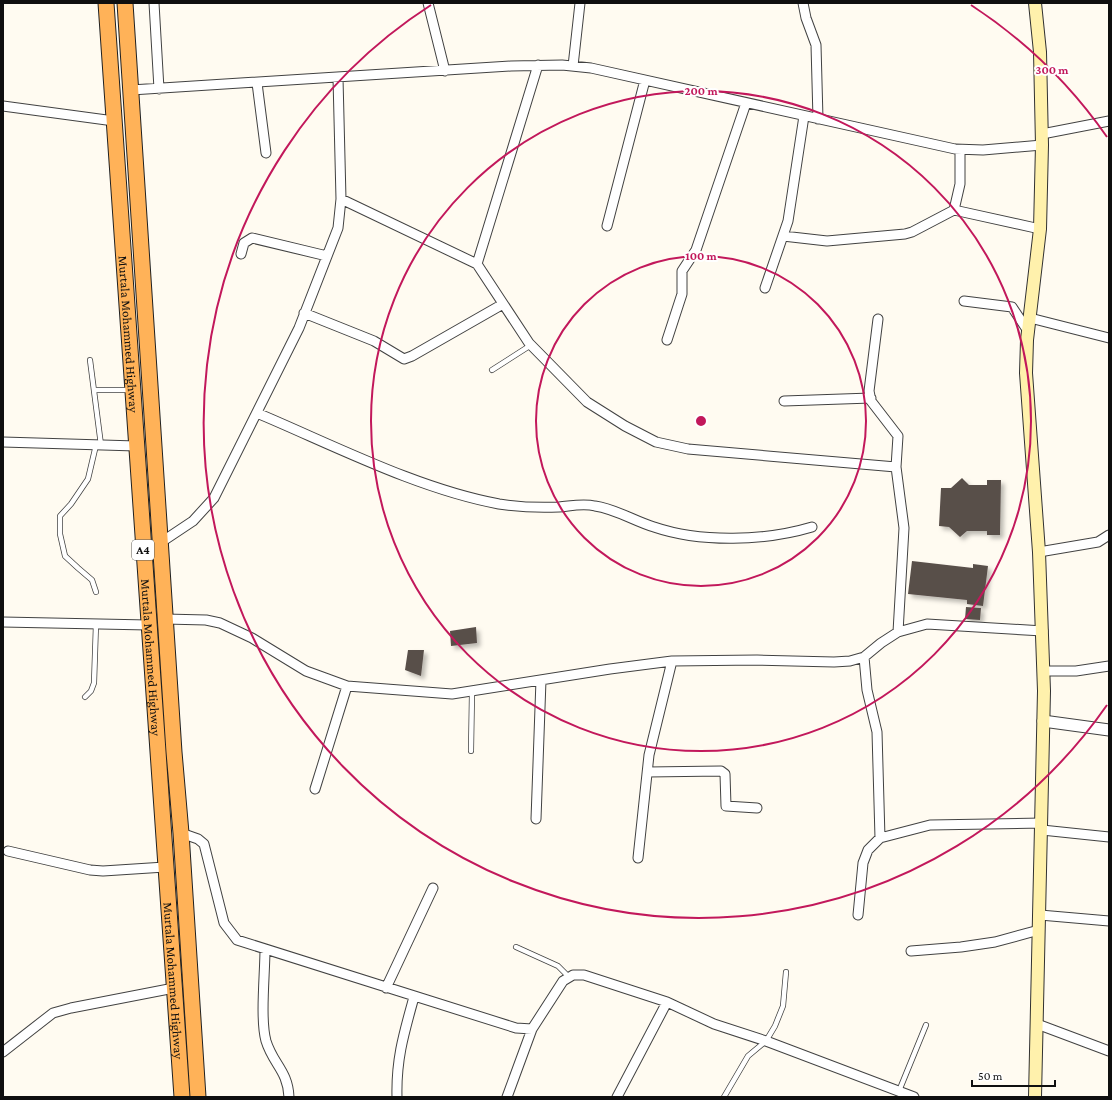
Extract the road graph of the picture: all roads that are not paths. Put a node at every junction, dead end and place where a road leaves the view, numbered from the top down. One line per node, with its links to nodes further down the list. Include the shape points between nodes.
1 (106, 3): 20 (highway, Murtala Mohammed Highway / A4)
2 (125, 3): 15 (highway, Murtala Mohammed Highway / A4)
3 (154, 3): 14 (street)
4 (428, 3): 10 (street)
5 (580, 3): 9 (street)
6 (803, 3): 19 (street, via 816,45)
7 (1035, 3): 22 (main road, via 1040,52)
8 (538, 65): 9 (street); 10 (street); 32 (street)
9 (573, 66): 12 (street)
10 (445, 71): 11 (street)
11 (338, 78): 13 (street); 25 (street)
12 (645, 80): 16 (street); 27 (street)
13 (257, 83): 14 (street); 24 (street)
14 (159, 89): 15 (street)
15 (131, 90): 56 (highway, Murtala Mohammed Highway / A4)
16 (746, 103): 18 (street); 41 (street, via 696,250 682,271 682,294)
17 (3, 106): 20 (street)
18 (804, 116): 19 (street); 29 (street, via 788,221)
19 (818, 119): 23 (street)
20 (114, 121): 46 (highway, Murtala Mohammed Highway / A4)
21 (1109, 121): 22 (street)
22 (1042, 140): 23 (street, via 983,150); 28 (main road)
23 (960, 150): 26 (street, via 960,184)
24 (266, 153)
25 (341, 199): 31 (street, via 338,228); 32 (street)
26 (954, 210): 28 (street); 29 (street, via 905,234 827,241)
27 (607, 226)
28 (1040, 229): 37 (main road)
29 (783, 236): 33 (street)
30 (241, 254): 31 (street, via 244,243 252,238)
31 (326, 256): 36 (street)
32 (477, 264): 35 (street)
33 (765, 288)
34 (964, 300): 39 (street, via 1012,307)
35 (503, 304): 36 (street, via 404,359 374,341); 42 (street)
36 (304, 313): 49 (street)
37 (1030, 318): 39 (main road); 40 (street)
38 (878, 319): 47 (street, via 869,391)
39 (1028, 331): 57 (main road, via 1026,373)
40 (1109, 338)
41 (667, 340)
42 (531, 345): 44 (lane); 53 (street, via 587,402 656,442 688,449)
43 (90, 360): 45 (lane)
44 (492, 370)
45 (94, 390): 46 (lane); 51 (lane)
46 (132, 390): 52 (highway, Murtala Mohammed Highway / A4)
47 (871, 398): 48 (street); 53 (street, via 898,436)
48 (784, 401)
49 (256, 412): 54 (street, via 403,475 498,504 528,508 593,505 608,508 654,527 693,536 764,537); 56 (street, via 214,498 193,520)
50 (3, 442): 51 (street)
51 (98, 445): 52 (street); 58 (lane, via 88,479 60,516 60,534 65,556 92,580)
52 (136, 446): 62 (highway, Murtala Mohammed Highway / A4)
53 (896, 467): 64 (street, via 904,528)
54 (812, 527)
55 (1109, 535): 57 (street, via 1098,542)
56 (160, 543): 59 (highway, Murtala Mohammed Highway / A4)
57 (1039, 552): 63 (main road)
58 (96, 592)
59 (165, 619): 70 (street, via 220,623 252,638 306,671); 81 (highway, Murtala Mohammed Highway / A4)
60 (3, 622): 61 (street)
61 (96, 624): 62 (street); 72 (lane, via 94,683)
62 (148, 625): 86 (highway, Murtala Mohammed Highway / A4)
63 (1043, 631): 64 (street, via 928,624); 68 (main road)
64 (898, 632): 65 (street)
65 (864, 657): 66 (street, via 834,662); 82 (street, via 867,690 877,732)
66 (672, 661): 69 (street); 76 (street, via 649,755)
67 (1109, 666): 68 (street, via 1076,671)
68 (1044, 671): 73 (main road)
69 (541, 680): 71 (street); 79 (street)
70 (347, 686): 71 (street, via 429,694); 77 (street)
71 (472, 692): 75 (lane)
72 (85, 697)
73 (1044, 721): 74 (street); 80 (main road)
74 (1109, 730)
75 (471, 751)
76 (648, 772): 78 (street, via 721,771 725,774 726,806); 85 (street)
77 (315, 789)
78 (757, 808)
79 (536, 819)
80 (1042, 827): 82 (street, via 930,825); 83 (street); 89 (main road)
81 (181, 833): 93 (street, via 204,844 216,898 230,933 237,940); 109 (highway, Murtala Mohammed Highway / A4)
82 (880, 838): 88 (street, via 868,850 863,863)
83 (1109, 838)
84 (8, 851): 86 (street, via 103,872)
85 (638, 858)
86 (165, 868): 97 (highway, Murtala Mohammed Highway / A4)
87 (433, 888): 98 (street)
88 (858, 915)
89 (1040, 915): 90 (street); 91 (main road)
90 (1109, 921)
91 (1039, 930): 94 (street, via 995,942); 101 (main road)
92 (516, 947): 96 (lane, via 558,966)
93 (265, 949): 98 (street); 110 (street, via 266,1041 287,1080)
94 (911, 951)
95 (786, 972): 104 (lane, via 783,1006)
96 (570, 977): 100 (street, via 584,974); 103 (street, via 563,981)
97 (174, 988): 106 (street, via 53,1013); 108 (highway, Murtala Mohammed Highway / A4)
98 (386, 988): 99 (street)
99 (414, 997): 103 (street, via 516,1028); 111 (street, via 396,1070)
100 (667, 1002): 104 (street, via 714,1024); 113 (street)
101 (1037, 1024): 105 (street); 116 (main road)
102 (926, 1025): 107 (lane)
103 (532, 1029): 112 (street)
104 (766, 1041): 107 (street); 114 (lane, via 748,1056)
105 (1109, 1051)
106 (3, 1052)
107 (900, 1091): 115 (street)
108 (182, 1097)
109 (198, 1097)
110 (289, 1097)
111 (397, 1097)
112 (507, 1097)
113 (617, 1097)
114 (724, 1097)
115 (914, 1097)
116 (1035, 1097)

